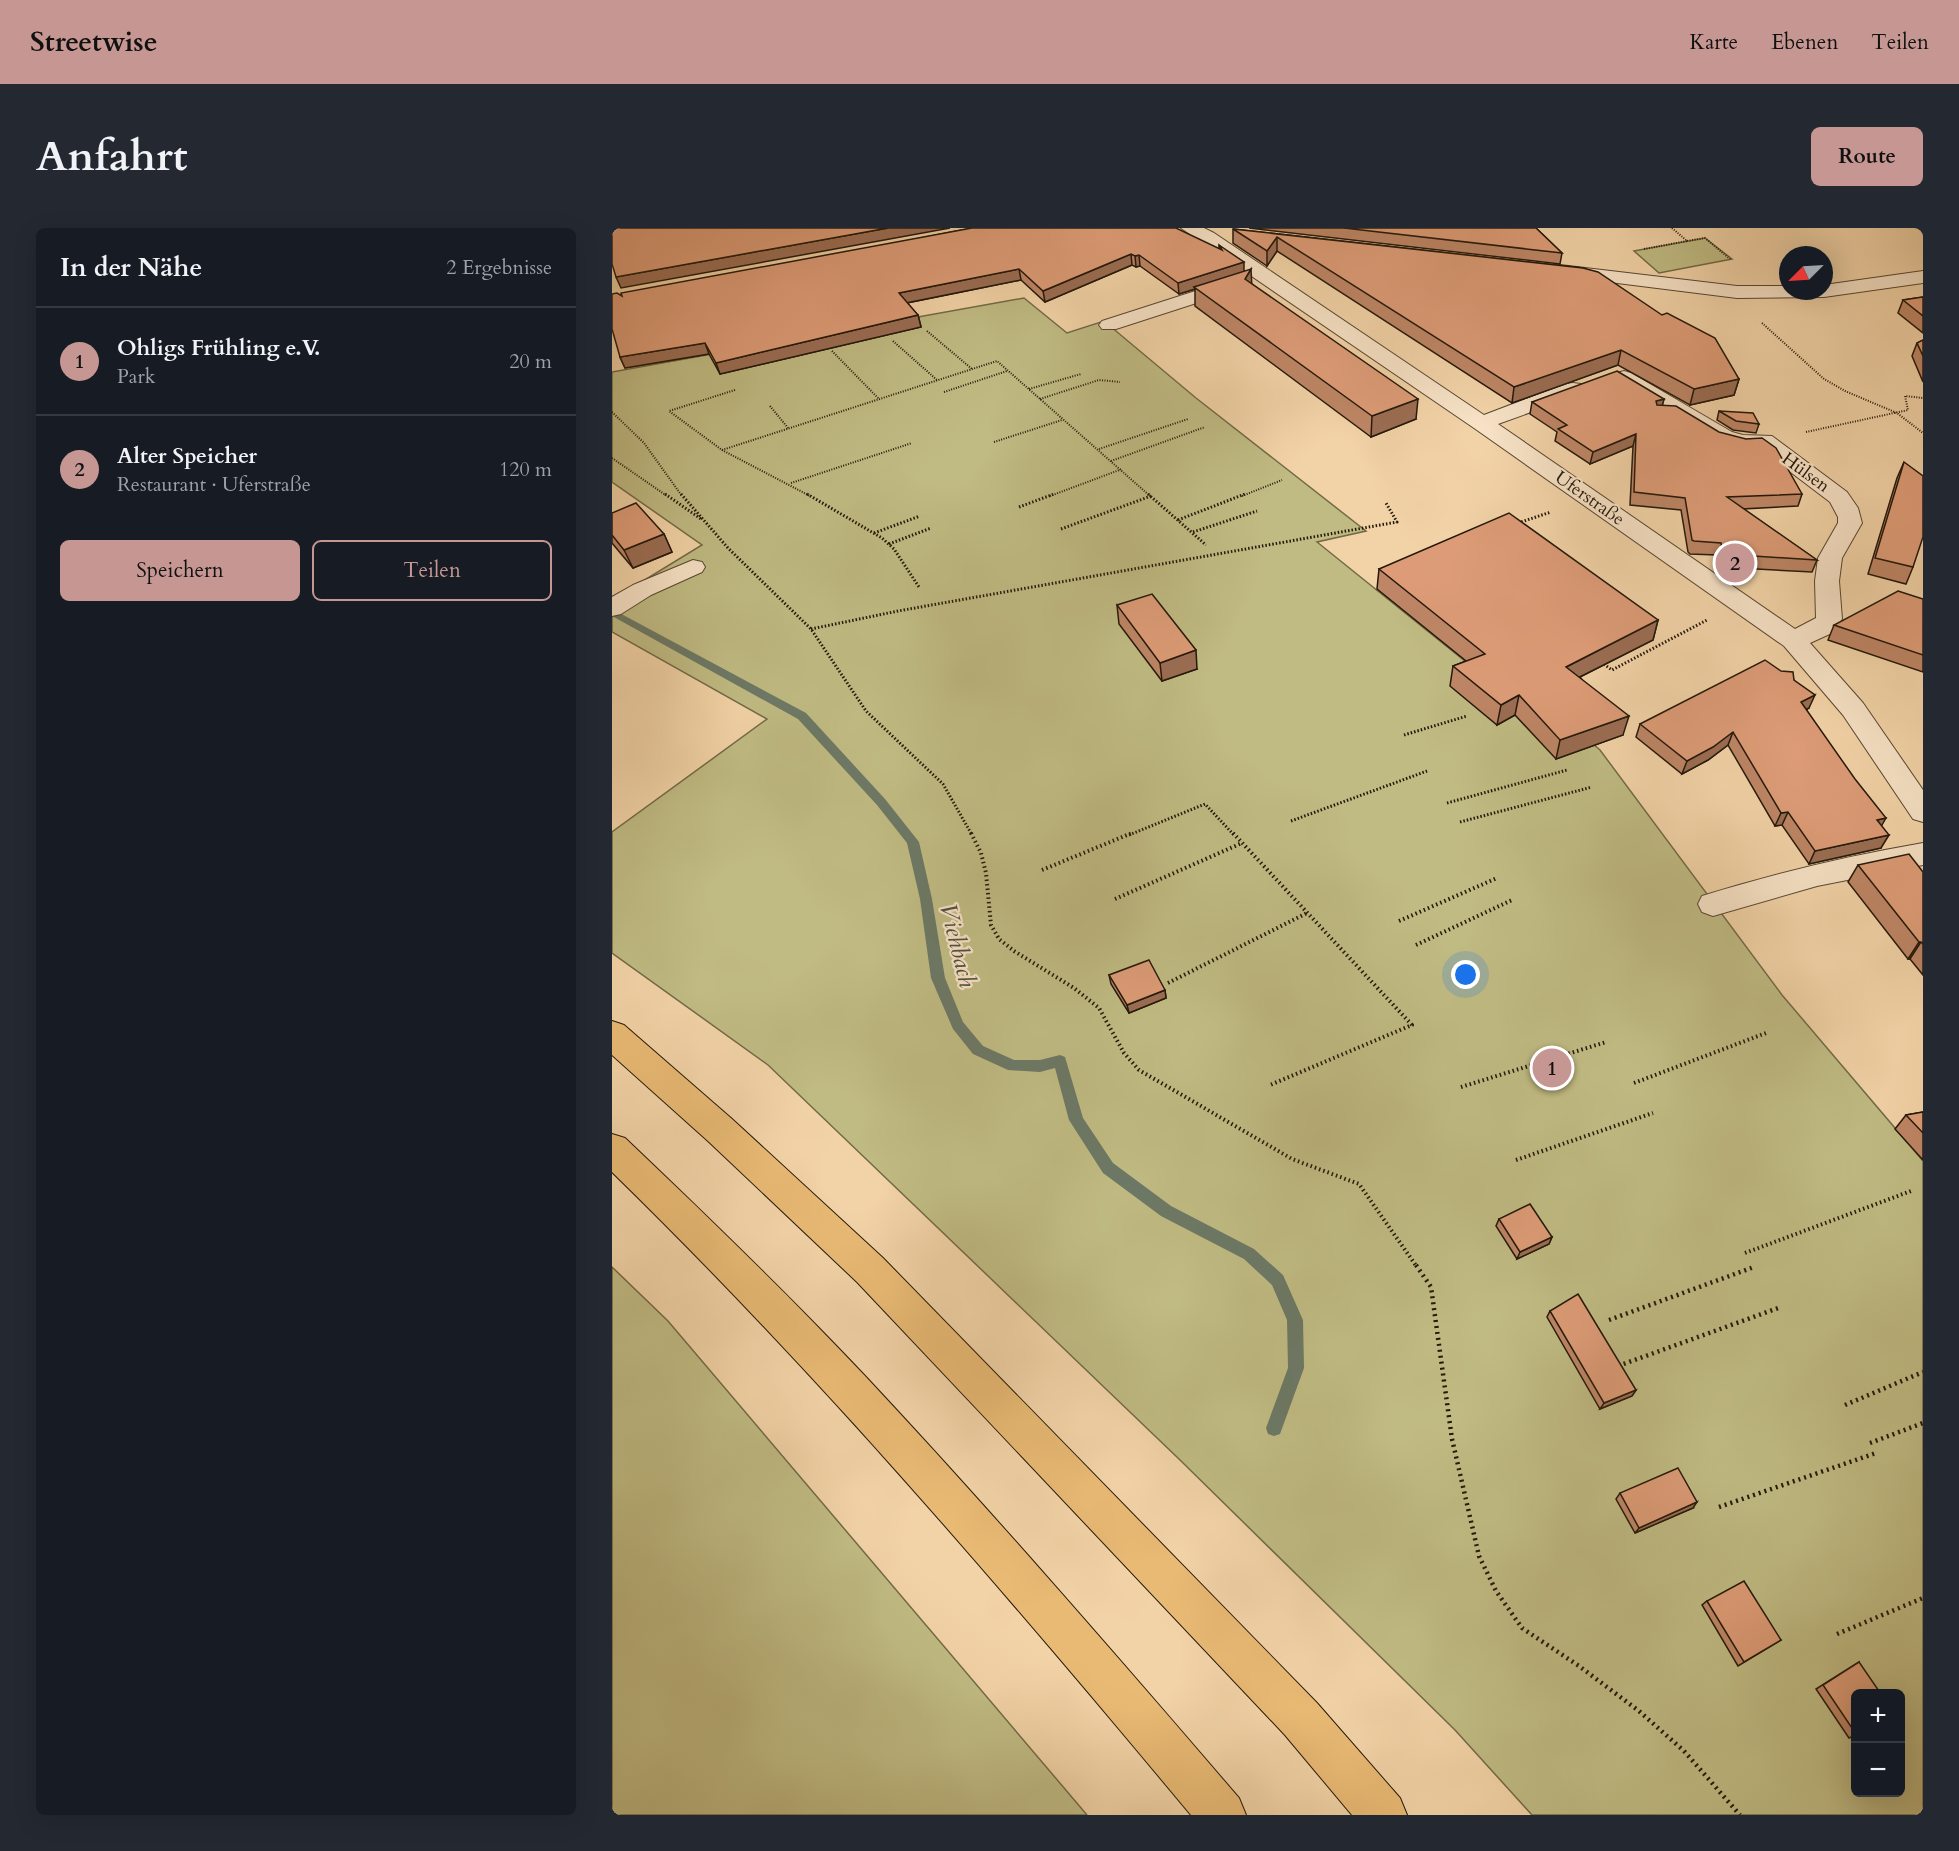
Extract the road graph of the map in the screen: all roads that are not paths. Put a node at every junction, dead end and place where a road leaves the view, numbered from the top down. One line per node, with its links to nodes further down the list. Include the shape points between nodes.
1 (1198, 232): 2 (street, Uferstraße); 4 (street, Uferstraße)
2 (1240, 235)
3 (1542, 269): 5 (street, via 1714,290 1824,291)
4 (1263, 276): 6 (street); 7 (street, Uferstraße)
5 (1923, 277)
6 (1109, 325)
7 (1482, 423): 10 (street, Uferstraße); 10 (street, Hülsen, via 1617,373 1724,437 1764,441 1839,496 1852,518 1831,553 1827,569 1829,619 1823,627)
8 (693, 567): 9 (street)
9 (615, 606)
10 (1793, 640): 11 (street, Uferstraße, via 1853,708)
11 (1923, 812)
12 (1923, 854): 13 (street, via 1797,879)
13 (1713, 904)
14 (612, 1035): 17 (highway, via 870,1270 1301,1719)
15 (612, 1149): 16 (highway, via 901,1445 1082,1649)
16 (1222, 1815)
17 (1383, 1815)

